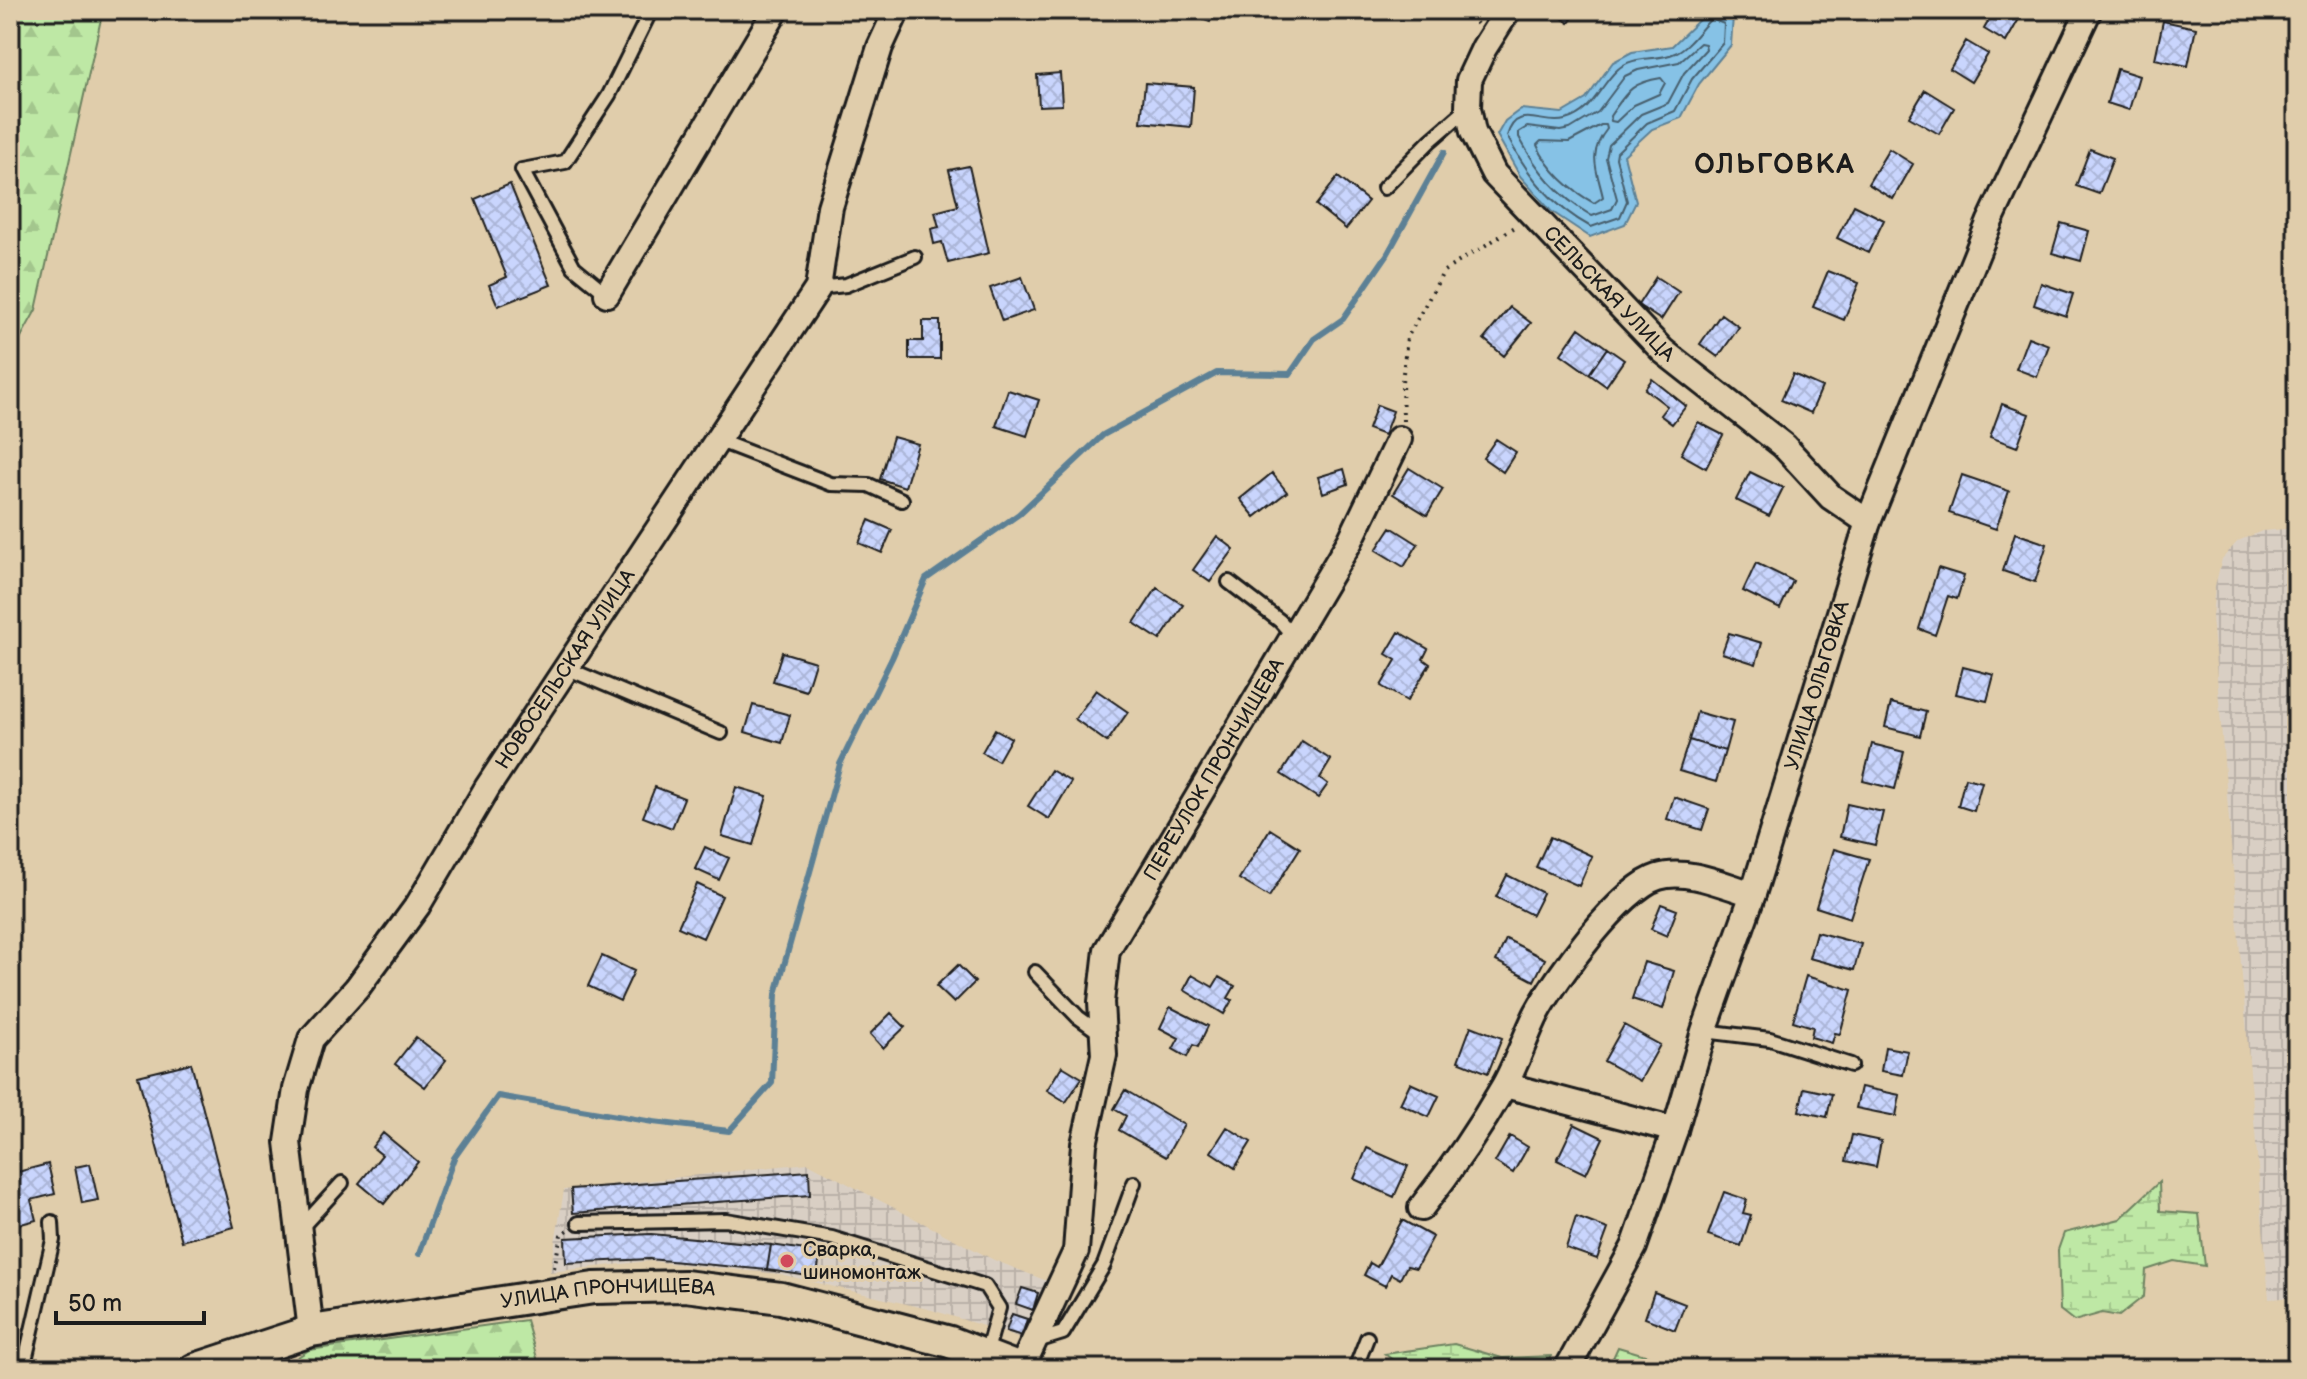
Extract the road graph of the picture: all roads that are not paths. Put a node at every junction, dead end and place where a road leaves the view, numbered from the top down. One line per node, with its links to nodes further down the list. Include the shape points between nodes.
1 (651, 10): 10 (lane, via 609,95 565,162 522,170 574,267)
2 (776, 10): 10 (street)
3 (897, 10): 9 (street, НОВОСЕЛЬСКАЯ УЛИЦА, via 880,47 830,207)
4 (1508, 10): 6 (street, СЕЛЬСКАЯ УЛИЦА, via 1469,80)
5 (2089, 10): 14 (street, УЛИЦА ОЛЬГОВКА, via 1990,221)
6 (1468, 108): 7 (lane); 14 (street, СЕЛЬСКАЯ УЛИЦА, via 1473,132 1494,174 1577,263 1663,351 1784,446 1831,497)
7 (1384, 188)
8 (915, 257): 9 (lane, via 846,285)
9 (818, 288): 12 (street, НОВОСЕЛЬСКАЯ УЛИЦА)
10 (607, 294)
11 (1399, 439): 16 (street, ПЕРЕУЛОК ПРОНЧИЩЕВА)
12 (717, 440): 13 (lane, via 831,484 869,485); 17 (street, НОВОСЕЛЬСКАЯ УЛИЦА)
13 (902, 500)
14 (1868, 522): 19 (street, УЛИЦА ОЛЬГОВКА)
15 (1229, 582): 16 (lane)
16 (1295, 638): 22 (street, ПЕРЕУЛОК ПРОНЧИЩЕВА, via 1107,950)
17 (566, 668): 18 (lane); 31 (street, НОВОСЕЛЬСКАЯ УЛИЦА, via 418,905 357,988 311,1039 288,1142)
18 (721, 733)
19 (1753, 894): 21 (street, УЛИЦА ОЛЬГОВКА); 24 (street, via 1686,875 1657,877 1622,902 1577,953 1538,1012)
20 (1035, 972): 22 (lane)
21 (1704, 1031): 23 (lane, via 1770,1039); 25 (street, УЛИЦА ОЛЬГОВКА)
22 (1103, 1035): 34 (street, ПЕРЕУЛОК ПРОНЧИЩЕВА, via 1104,1055 1084,1144 1076,1251)
23 (1851, 1065)
24 (1505, 1085): 25 (street); 28 (street)
25 (1675, 1130): 40 (street, УЛИЦА ОЛЬГОВКА, via 1634,1247)
26 (342, 1183): 31 (lane)
27 (1134, 1183): 34 (lane, via 1104,1265 1063,1333)
28 (1421, 1208)
29 (52, 1222): 36 (lane, via 53,1240)
30 (579, 1223): 35 (lane, via 726,1220 832,1238 985,1286 999,1308)
31 (299, 1230): 32 (street, НОВОСЕЛЬСКАЯ УЛИЦА)
32 (311, 1331): 35 (street, УЛИЦА ПРОНЧИЩЕВА, via 594,1288 685,1286 781,1298); 37 (street, УЛИЦА ПРОНЧИЩЕВА)
33 (1367, 1338): 39 (lane)
34 (1034, 1342): 38 (street, ПЕРЕУЛОК ПРОНЧИЩЕВА)
35 (986, 1355): 38 (street, УЛИЦА ПРОНЧИЩЕВА)
36 (23, 1369)
37 (195, 1369)
38 (1020, 1369)
39 (1355, 1369)
40 (1567, 1369)

